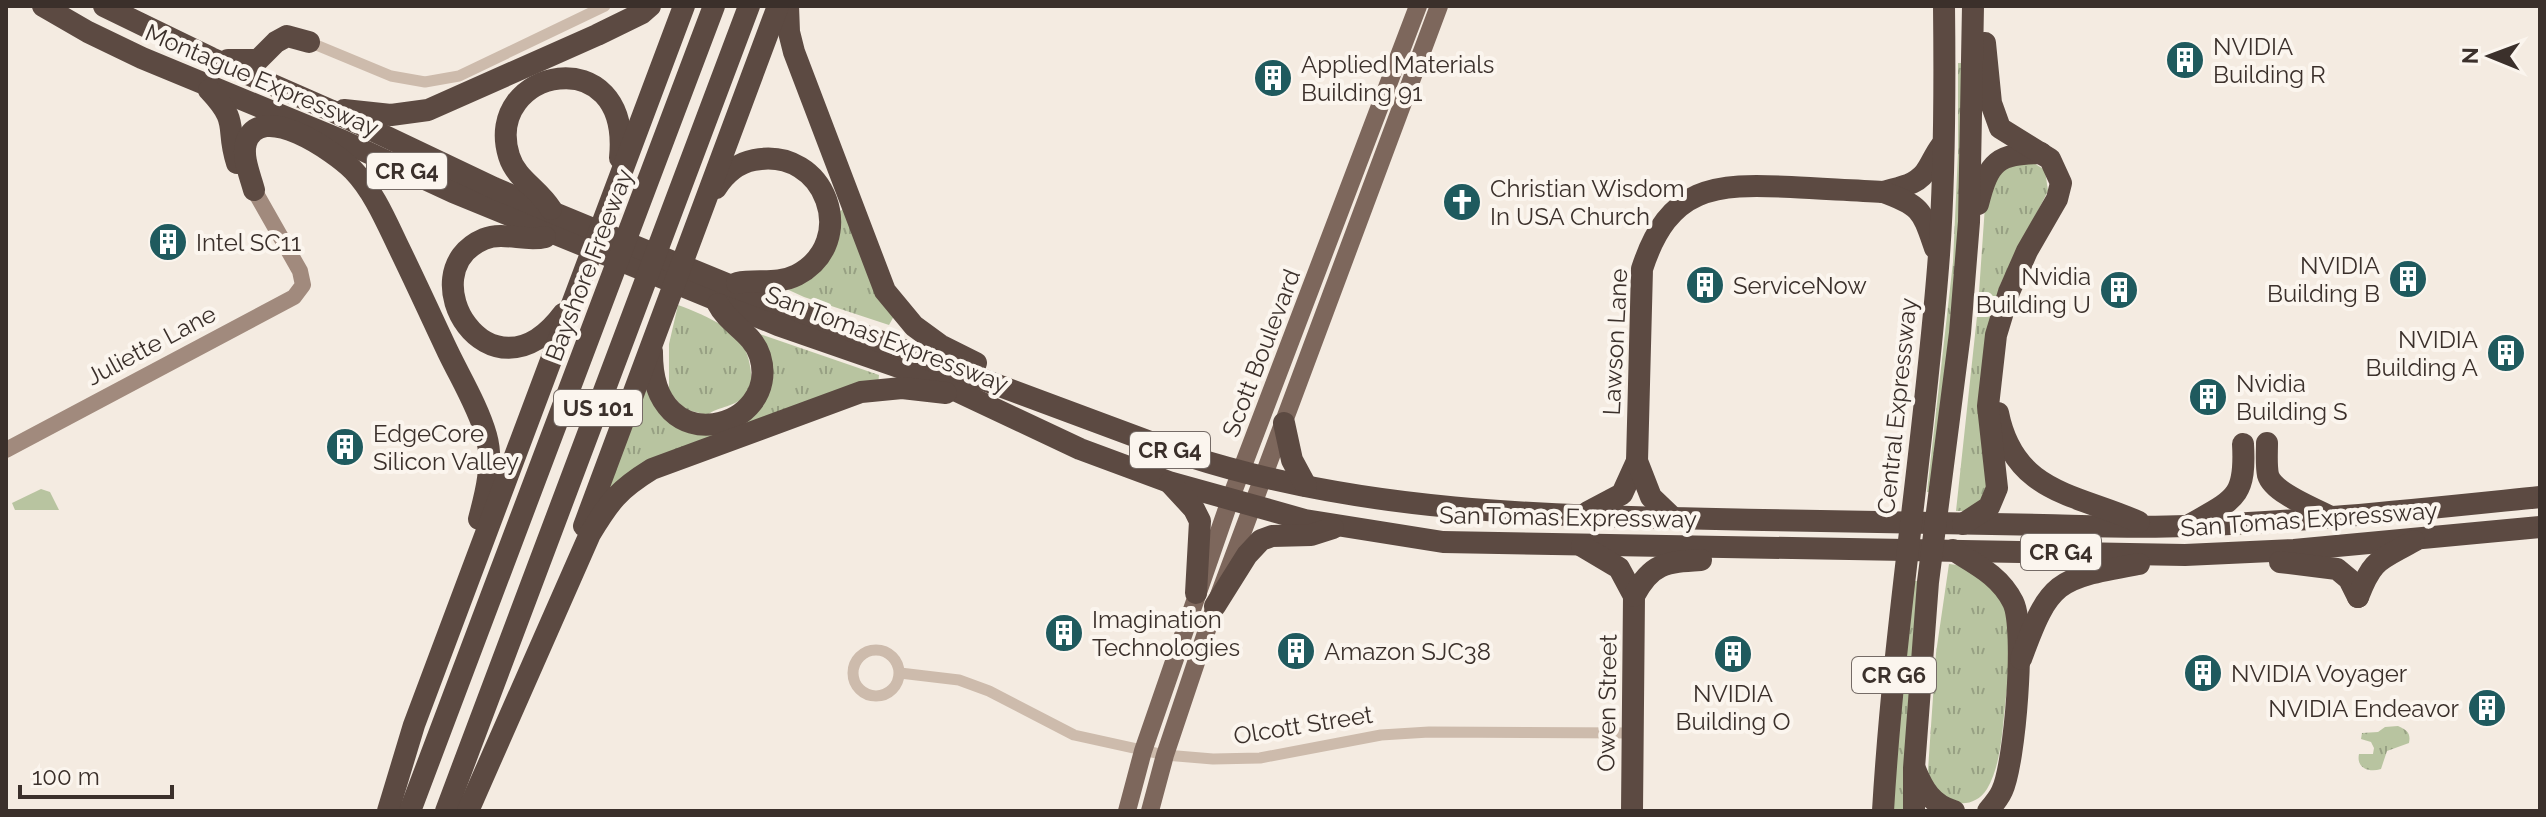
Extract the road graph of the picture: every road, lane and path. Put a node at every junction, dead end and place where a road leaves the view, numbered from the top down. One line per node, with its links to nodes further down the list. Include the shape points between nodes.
1 (43, 6): 16 (highway, Montague Expressway / CR G4)
2 (104, 6): 15 (highway, Montague Expressway / CR G4)
3 (605, 6): 14 (street, via 459,76 425,82 391,76)
4 (650, 6): 19 (highway, via 428,110 391,115)
5 (684, 6): 23 (highway)
6 (714, 6): 74 (highway, Bayshore Freeway / US 101)
7 (749, 6): 75 (highway, US 101)
8 (778, 6): 26 (highway)
9 (788, 6): 35 (highway, via 794,52 885,291 914,326 1008,379)
10 (1418, 6): 42 (main road, Scott Boulevard)
11 (1439, 6): 37 (main road, Scott Boulevard)
12 (1944, 6): 21 (highway, Central Expressway / CR G6)
13 (1973, 15): 22 (highway, via 1985,38 1991,103 2000,128); 27 (highway, CR G6)
14 (309, 42): 15 (highway, via 287,36 253,61); 17 (highway, via 290,46 280,58)
15 (211, 58): 17 (highway, Montague Expressway / CR G4)
16 (206, 86): 18 (highway, Montague Expressway / CR G4); 24 (highway, via 229,113 232,149)
17 (291, 93): 19 (highway, Montague Expressway / CR G4)
18 (260, 107): 20 (highway); 28 (highway, Montague Expressway / CR G4, via 453,192)
19 (330, 110): 28 (highway, Montague Expressway / CR G4)
20 (280, 126): 24 (highway, via 256,129 246,144); 66 (highway, via 339,158 372,194 486,435 484,501)
21 (1944, 143): 25 (highway, via 1922,178); 29 (highway, Central Expressway / CR G6)
22 (2042, 153): 27 (highway, via 2009,155 1993,164); 34 (highway, via 2055,164 2061,183 2009,292)
23 (615, 187): 28 (highway, via 622,141 609,99 590,84 564,78 524,94 511,112 508,156); 32 (highway)
24 (254, 190): 40 (street, Juliette Lane, via 300,271 303,285 294,297)
25 (1883, 192): 29 (highway, via 1922,212); 41 (highway, Lawson Lane, via 1739,185 1702,192 1672,214 1649,247 1642,269)
26 (705, 206): 31 (highway, via 730,171 768,158 808,173 828,200 827,239 807,268 785,279); 33 (highway)
27 (1969, 222): 71 (highway, CR G6, via 1928,582)
28 (565, 228): 30 (highway, Montague Expressway / CR G4); 32 (highway, via 539,238 493,236 474,245 454,277 455,303 473,334 492,345 514,348 542,338)
29 (1939, 257): 70 (highway, Central Expressway / CR G6)
30 (646, 261): 31 (highway, San Tomas Expressway / CR G4)
31 (710, 287): 33 (highway, via 724,315 755,344 762,364 758,392 738,416 699,425 677,417 654,383); 35 (highway, San Tomas Expressway / CR G4); 36 (highway, San Tomas Expressway / CR G4, via 778,325)
32 (573, 300): 66 (highway)
33 (652, 340): 63 (highway)
34 (1991, 377): 51 (highway, via 1988,406 1997,488 1989,507); 54 (highway, via 2010,447 2030,474 2051,489)
35 (1018, 393): 42 (highway, San Tomas Expressway / CR G4)
36 (967, 395): 43 (highway, San Tomas Expressway / CR G4, via 1080,449); 63 (highway, via 902,388 861,392 643,475 624,487 590,534)
37 (1284, 423): 42 (main road, Scott Boulevard); 44 (highway, via 1292,460)
38 (2267, 443): 50 (highway, via 2272,484)
39 (2243, 444): 53 (highway, via 2242,485 2223,506)
40 (6, 450)
41 (1637, 461): 48 (highway, via 1622,494); 49 (highway, via 1646,490)
42 (1252, 474): 44 (highway, San Tomas Expressway / CR G4); 46 (main road, Scott Boulevard); 47 (main road, Scott Boulevard)
43 (1169, 482): 46 (highway, San Tomas Expressway / CR G4); 62 (highway, via 1200,521)
44 (1306, 486): 48 (highway, San Tomas Expressway / CR G4, via 1461,510)
45 (2540, 497): 50 (highway, San Tomas Expressway / CR G4)
46 (1230, 500): 47 (highway, San Tomas Expressway / CR G4); 62 (main road, Scott Boulevard)
47 (1253, 506): 52 (highway, San Tomas Expressway / CR G4); 62 (main road, Scott Boulevard)
48 (1585, 514): 49 (highway, San Tomas Expressway / CR G4)
49 (1673, 518): 51 (highway, San Tomas Expressway / CR G4)
50 (2332, 518): 53 (highway, San Tomas Expressway / CR G4)
51 (1962, 524): 54 (highway, San Tomas Expressway / CR G4)
52 (1336, 526): 57 (highway, San Tomas Expressway / CR G4, via 1443,542); 62 (highway, via 1311,535 1261,540)
53 (2186, 526): 54 (highway, San Tomas Expressway / CR G4)
54 (2150, 527)
55 (2540, 527): 56 (highway, San Tomas Expressway / CR G4)
56 (2421, 537): 60 (highway, San Tomas Expressway / CR G4); 60 (highway, via 2372,566 2358,597 2344,573 2330,566)
57 (1581, 545): 58 (highway, San Tomas Expressway / CR G4); 61 (highway, via 1619,568)
58 (1725, 547): 59 (highway, San Tomas Expressway / CR G4); 61 (highway, via 1712,559 1670,562 1650,571)
59 (1952, 550): 60 (highway, San Tomas Expressway / CR G4); 64 (highway, via 1992,574 2008,593 2017,617)
60 (2185, 555): 64 (highway, via 2094,572 2059,586 2036,618)
61 (1634, 596): 67 (highway, Owen Street)
62 (1206, 600): 68 (main road, Scott Boulevard); 69 (main road, Scott Boulevard)
63 (535, 659): 76 (highway)
64 (2021, 659): 72 (highway, via 2008,768)
65 (900, 673): 65 (street, via 889,653 874,650 860,657 853,671 862,692 876,697 890,693); 68 (street, Olcott Street, via 959,680 1074,735)
66 (414, 725): 73 (highway)
67 (1633, 733): 69 (street, Olcott Street, via 1429,732 1381,735 1260,758); 79 (highway, Owen Street)
68 (1143, 751): 69 (street, Olcott Street); 77 (main road, Scott Boulevard)
69 (1165, 755): 78 (main road, Scott Boulevard)
70 (1886, 768): 80 (highway); 81 (highway, Central Expressway / CR G6)
71 (1914, 768): 82 (highway, CR G6); 83 (highway, via 1935,803)
72 (1991, 807): 84 (highway)
73 (388, 811)
74 (410, 811)
75 (446, 811)
76 (468, 811)
77 (1127, 811)
78 (1150, 811)
79 (1632, 811)
80 (1871, 811)
81 (1883, 811)
82 (1914, 811)
83 (1954, 811)
84 (1971, 811)

